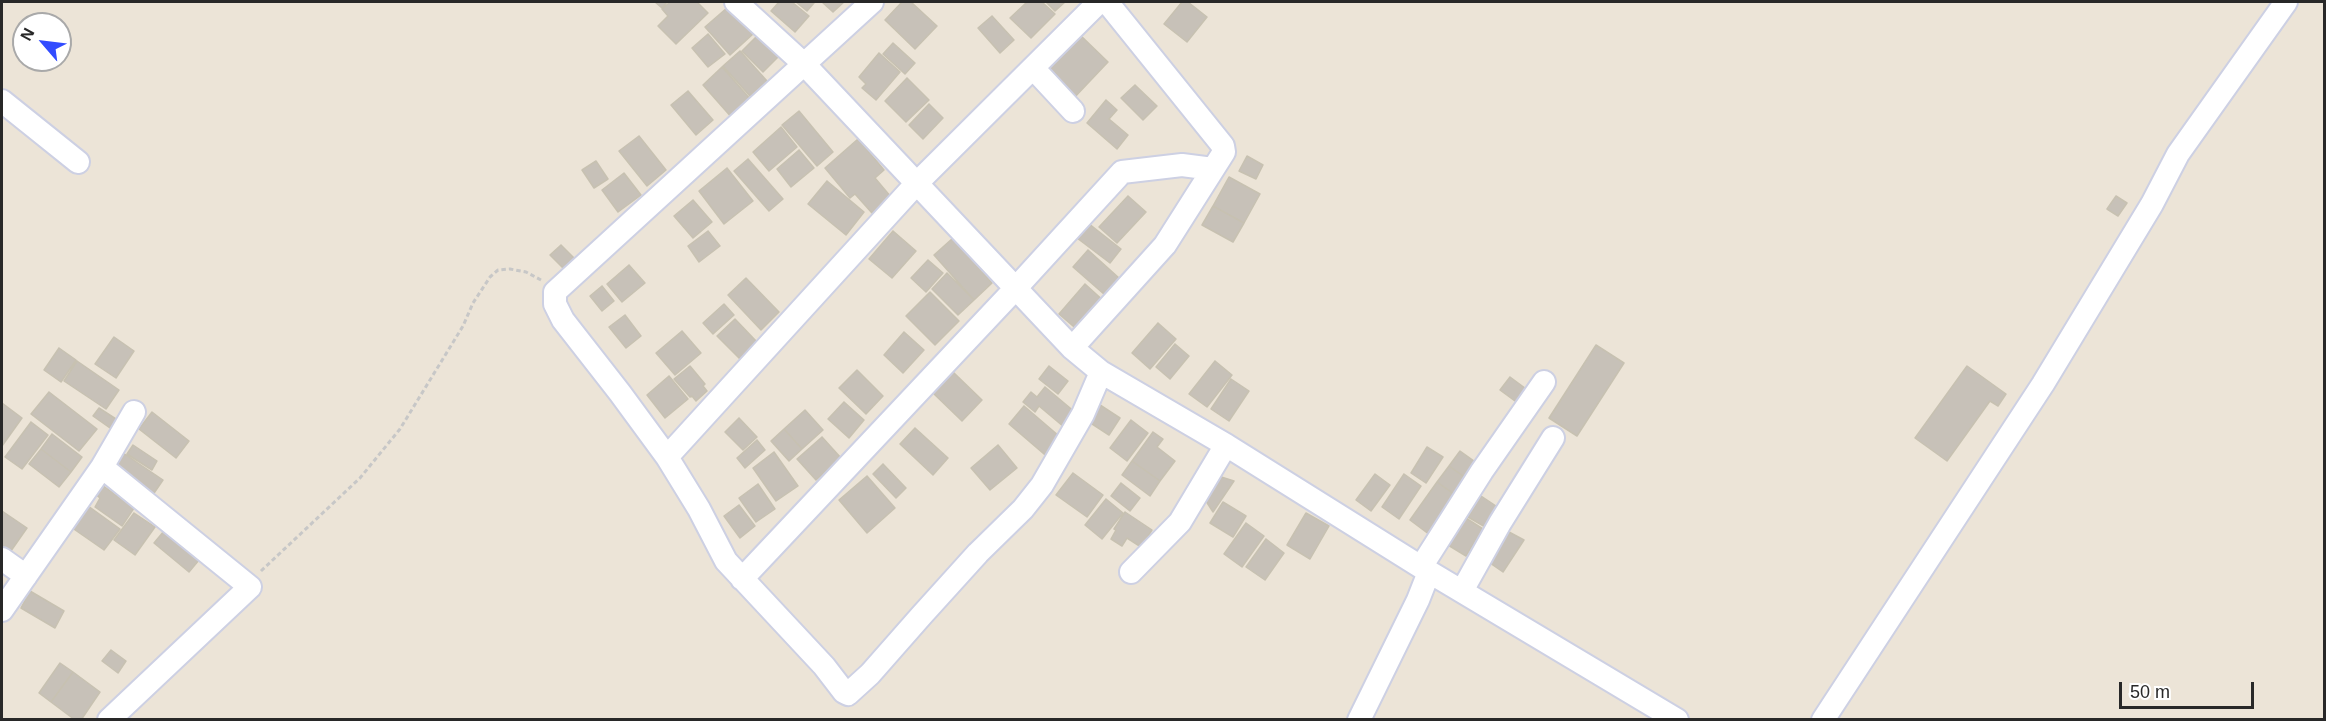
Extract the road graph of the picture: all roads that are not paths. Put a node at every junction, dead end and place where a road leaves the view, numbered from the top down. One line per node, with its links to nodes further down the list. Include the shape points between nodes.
1 (736, 2): 6 (street)
2 (872, 2): 6 (street)
3 (1099, 2): 7 (street)
4 (1107, 2): 11 (street, via 1223,146 1224,152)
5 (2286, 2): 32 (street, via 2178,154 2043,384)
6 (805, 65): 12 (street); 20 (street, via 555,292 555,304 563,320)
7 (1033, 68): 9 (street); 12 (street)
8 (2, 101): 10 (street)
9 (1073, 111)
10 (78, 162)
11 (1213, 169): 13 (street, via 1182,165 1122,172); 14 (street, via 1165,245)
12 (916, 184): 13 (street); 20 (street)
13 (1015, 289): 14 (street); 26 (street)
14 (1072, 348): 15 (street)
15 (1101, 372): 19 (street); 26 (street, via 1083,414 1042,485 853,692 844,692)
16 (1544, 382): 23 (street, via 1482,471)
17 (134, 412): 21 (street)
18 (1553, 438): 27 (street)
19 (1226, 445): 23 (street); 24 (street, via 1180,522)
20 (667, 457): 26 (street, via 726,561)
21 (102, 467): 25 (street); 29 (street, via 250,587)
22 (2, 559): 25 (street)
23 (1425, 569): 27 (street); 30 (street, via 1418,600)
24 (1131, 572)
25 (26, 576): 28 (street)
26 (742, 579)
27 (1462, 591): 31 (street)
28 (2, 610)
29 (109, 720)
30 (1359, 720)
31 (1677, 720)
32 (1823, 720)

